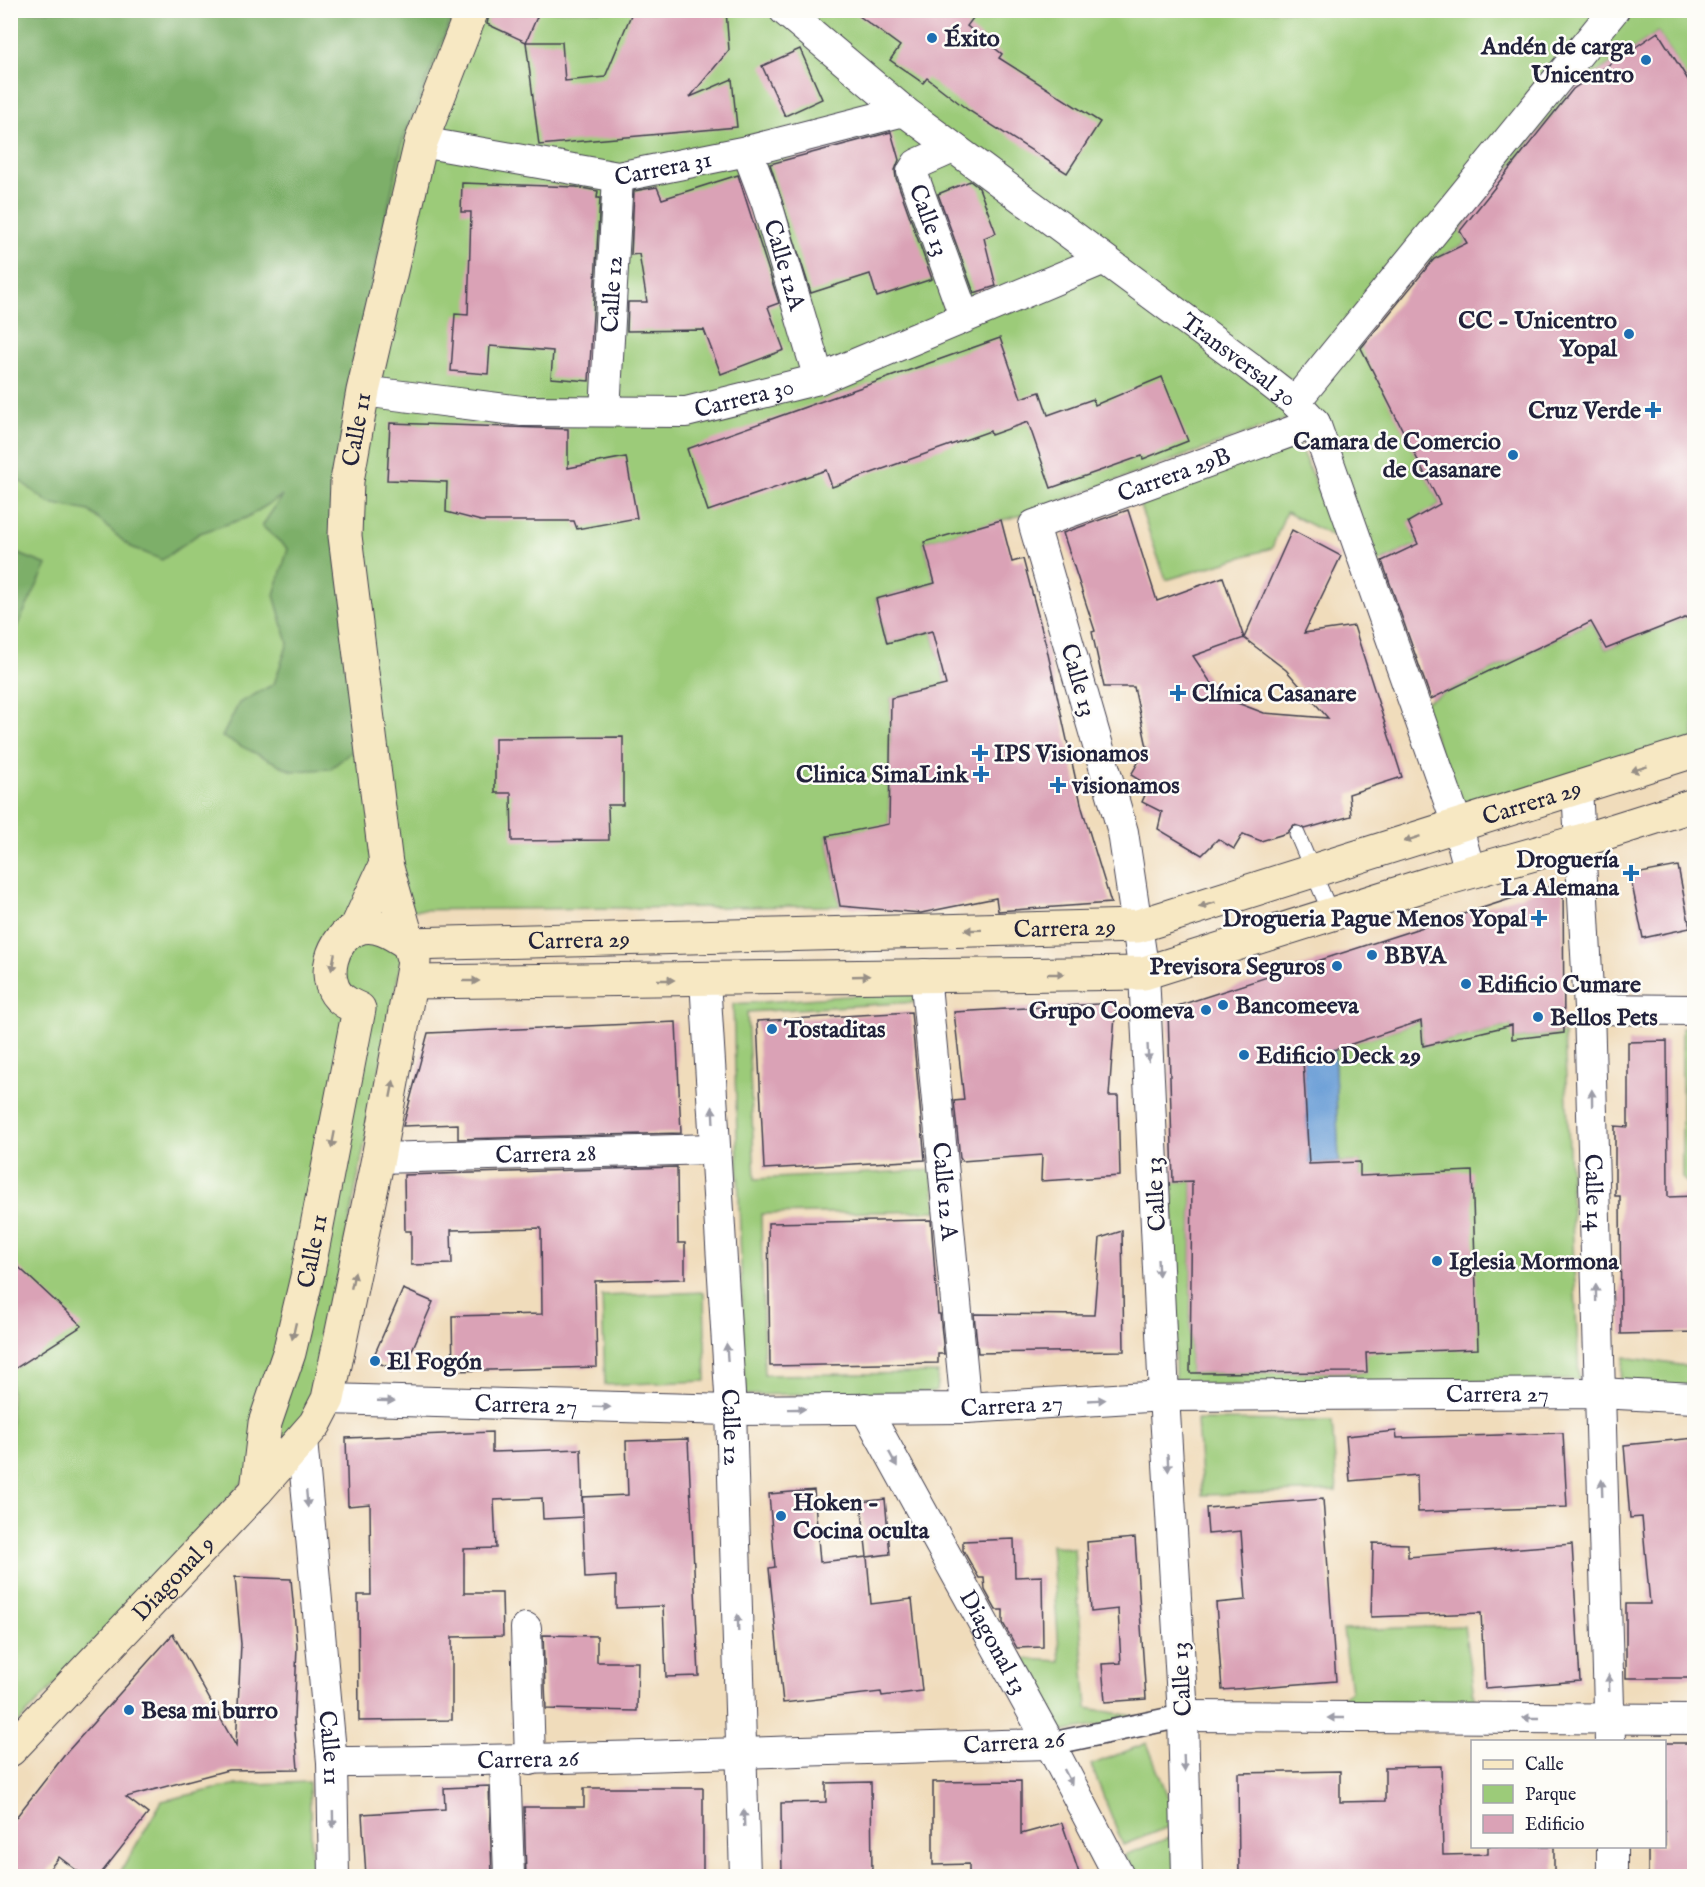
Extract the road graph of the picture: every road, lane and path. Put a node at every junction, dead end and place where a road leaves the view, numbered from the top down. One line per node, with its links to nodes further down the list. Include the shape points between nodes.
1 (472, 10): 5 (main road, Calle 11)
2 (784, 10): 4 (street, Transversal 30)
3 (1614, 10): 14 (street)
4 (904, 111): 6 (street, Transversal 30); 7 (street, Carrera 31)
5 (421, 142): 8 (street, Carrera 31); 12 (main road, Calle 11)
6 (952, 148): 9 (street, Transversal 30); 10 (street, Calle 13, via 917,164 912,172)
7 (747, 151): 8 (street, Carrera 31); 11 (street, Calle 12A, via 767,204)
8 (618, 177): 13 (street, Calle 12)
9 (1102, 260): 10 (street, Carrera 30); 14 (street, Transversal 30)
10 (964, 316): 11 (street, Carrera 30)
11 (819, 379): 13 (street, Carrera 30, via 686,412)
12 (363, 391): 13 (street, Carrera 30, via 522,411); 22 (main road, Calle 11, via 347,481 345,536)
13 (605, 411)
14 (1305, 412): 15 (street, Carrera 29B); 19 (street, Transversal 30)
15 (1034, 525): 26 (street, Calle 13, via 1123,832)
16 (1695, 751): 17 (main road, Carrera 29, one-way to 17)
17 (1577, 788): 19 (main road, Carrera 29); 21 (street, Calle 14)
18 (1695, 805): 21 (main road, Carrera 29)
19 (1458, 824): 23 (main road, Carrera 29, one-way to 23); 24 (street, Transversal 30)
20 (1297, 834): 23 (lane)
21 (1580, 841): 24 (main road, Carrera 29); 34 (street, Calle 14)
22 (386, 864): 27 (main road); 28 (main road, Calle 11)
23 (1315, 872): 25 (lane); 26 (main road, Carrera 29, one-way to 26)
24 (1470, 872): 25 (main road, Carrera 29)
25 (1331, 914): 29 (main road, Carrera 29)
26 (1137, 926): 28 (main road, Carrera 29, one-way to 28); 29 (street, Calle 13)
27 (356, 929): 28 (main road, via 371,927 391,932); 33 (main road, one-way to 33, via 338,942 331,964 331,987 340,999)
28 (409, 944): 32 (main road, Calle 11, via 414,962)
29 (1144, 973): 30 (main road, Carrera 29, one-way to 29); 39 (street, Calle 13, one-way to 39)
30 (925, 974): 31 (main road, Carrera 29, one-way to 30); 43 (street, Calle 12 A)
31 (705, 980): 32 (main road, Carrera 29, one-way to 31); 36 (street, Calle 12, one-way to 31)
32 (412, 982): 33 (main road, via 397,1001 378,1011); 37 (main road, Calle 11, one-way to 32)
33 (359, 1009): 46 (main road, Calle 11, one-way to 46, via 307,1277 289,1353 265,1423)
34 (1589, 1009): 35 (street); 38 (street, Calle 14, one-way to 34)
35 (1695, 1011)
36 (714, 1149): 37 (street, Carrera 28); 44 (street, Calle 12, one-way to 36)
37 (378, 1158): 41 (main road, Calle 11, one-way to 37)
38 (1599, 1393): 39 (street, Carrera 27); 40 (street, Carrera 27); 50 (street, Calle 14, one-way to 38)
39 (1164, 1396): 43 (street, Carrera 27, one-way to 39); 48 (street, Calle 13, one-way to 48)
40 (1695, 1398)
41 (328, 1399): 44 (street, Carrera 27, one-way to 44); 45 (main road, Diagonal 9)
42 (865, 1408): 43 (street, Carrera 27); 44 (street, Carrera 27, one-way to 42); 51 (street, Diagonal 13, one-way to 51)
43 (966, 1408)
44 (731, 1410): 53 (street, Calle 12, one-way to 44)
45 (302, 1440): 46 (main road, Diagonal 9); 55 (street, Calle 11, one-way to 55)
46 (257, 1491): 52 (main road, Diagonal 9)
47 (526, 1628): 54 (street)
48 (1183, 1716): 50 (street, Carrera 26, one-way to 48); 51 (street, Carrera 26); 61 (street, Calle 13, one-way to 61)
49 (1695, 1719): 50 (street, Carrera 26)
50 (1610, 1730)
51 (1050, 1744): 53 (street, Carrera 26); 60 (street, Diagonal 13, one-way to 60)
52 (10, 1750)
53 (742, 1751): 54 (street, Carrera 26); 59 (street, Calle 12, one-way to 53)
54 (518, 1761): 55 (street, Carrera 26); 57 (street)
55 (332, 1762): 58 (street, Calle 11, one-way to 58)
56 (1612, 1848): 62 (street)
57 (508, 1875)
58 (334, 1876)
59 (745, 1876)
60 (1119, 1876)
61 (1187, 1876)
62 (1612, 1876)

